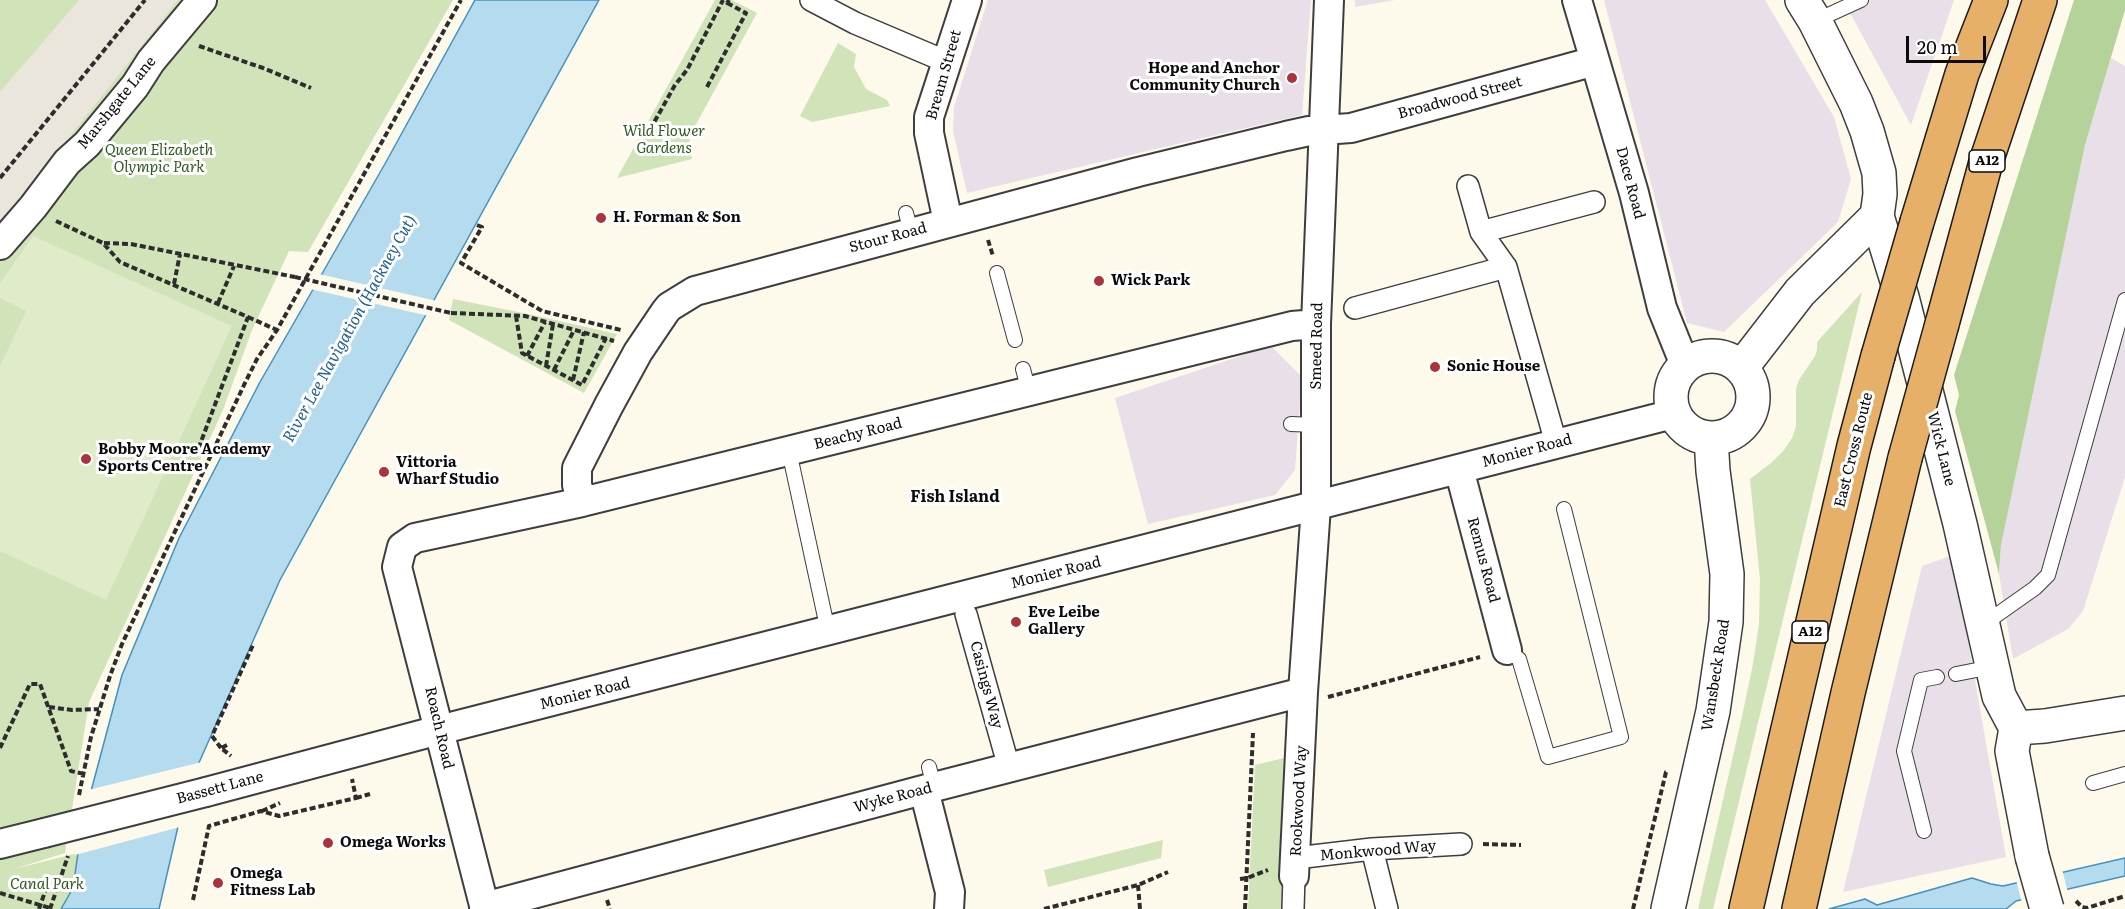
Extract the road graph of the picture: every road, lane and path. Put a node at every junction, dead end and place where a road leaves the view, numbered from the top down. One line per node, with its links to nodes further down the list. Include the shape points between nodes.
1 (145, 0): 20 (path)
2 (202, 0): 23 (street, Marshgate Lane, via 135,86 68,162)
3 (461, 0): 43 (path)
4 (811, 0): 15 (street)
5 (968, 0): 15 (street, Bream Street)
6 (1329, 0): 18 (street, Smeed Road)
7 (1577, 0): 14 (street, Dace Road)
8 (1861, 0): 12 (lane)
9 (1991, 0): 120 (highway, East Cross Route / A12, bridge, via 1962,74 1878,356)
10 (2040, 0): 121 (highway, A12, bridge, via 1986,162 1905,458)
11 (728, 2): 16 (path, via 746,13); 19 (path, via 723,0)
12 (1808, 11): 24 (street, Wick Lane, via 1867,131 1879,173)
13 (196, 45): 17 (path)
14 (1595, 61): 18 (street, Broadwood Street, via 1351,128); 49 (street, Dace Road, via 1634,193 1662,308)
15 (947, 62): 25 (street, Bream Street, via 929,117 929,133)
16 (707, 87)
17 (311, 88)
18 (1324, 130): 25 (street, Stour Road, via 1150,169); 42 (street, Smeed Road)
19 (637, 153)
20 (0, 178)
21 (1468, 186): 27 (street)
22 (1594, 202): 27 (street)
23 (40, 212): 28 (path); 29 (street, Marshgate Lane)
24 (1877, 216): 51 (street, via 1805,286); 66 (street, Wick Lane, via 1902,297)
25 (948, 222): 46 (street, Stour Road, via 908,222 695,291 669,307)
26 (477, 225): 46 (path, via 482,227 461,263 542,311 623,330)
27 (1481, 232): 32 (street)
28 (103, 243): 30 (path); 34 (path, via 120,262)
29 (0, 244)
30 (180, 254): 31 (path); 34 (path)
31 (234, 266): 36 (path); 38 (path, bridge, via 451,313)
32 (1506, 267): 37 (street); 56 (street)
33 (997, 273): 47 (lane)
34 (174, 284): 36 (path)
35 (2125, 300): 66 (lane, via 2049,575)
36 (218, 304): 39 (path)
37 (1355, 308)
38 (516, 316): 40 (path); 48 (path, via 522,353)
39 (248, 317): 43 (path); 58 (path, via 199,447)
40 (545, 322): 41 (path); 48 (path)
41 (552, 324): 44 (path); 50 (path)
42 (1316, 324): 57 (street, Beachy Road, via 1026,380); 61 (street, Smeed Road, via 1304,424)
43 (276, 330): 58 (path, via 244,385)
44 (574, 330): 45 (path); 52 (path)
45 (584, 332): 53 (path); 53 (path, via 606,339 582,385)
46 (646, 340): 60 (street, Stour Road, via 577,468)
47 (1015, 340)
48 (527, 356): 50 (path)
49 (1685, 365): 51 (street, via 1698,358 1719,356); 54 (street, via 1671,389)
50 (546, 366): 52 (path)
51 (1742, 367): 55 (street, via 1751,385 1752,408 1735,431)
52 (554, 370): 53 (path)
53 (573, 380)
54 (1673, 414): 55 (street, via 1689,431); 56 (street, Monier Road)
55 (1711, 438): 119 (street, Wansbeck Road, via 1727,574 1726,622 1713,711)
56 (1556, 443): 59 (street, Monier Road)
57 (789, 451): 60 (street, Beachy Road); 65 (lane)
58 (213, 452): 75 (path, via 122,644)
59 (1460, 469): 61 (street, Monier Road); 68 (street, Remus Road)
60 (582, 502): 63 (street, Beachy Road, via 416,538)
61 (1316, 506): 65 (street, Monier Road); 72 (street, Smeed Road)
62 (1564, 509): 68 (lane, via 1621,736 1548,757 1519,659)
63 (402, 547): 78 (street, Roach Road, via 397,567)
64 (966, 614): 82 (street, Casings Way)
65 (827, 622): 78 (street, Monier Road)
66 (1983, 625): 69 (street, Wick Lane)
67 (253, 645): 81 (path, via 212,736)
68 (1507, 650): 72 (path)
69 (1992, 667): 70 (lane); 77 (street, Wick Lane, via 1999,696)
70 (1956, 674)
71 (1938, 677): 93 (lane, via 1920,680 1904,751)
72 (1303, 698): 74 (street, Wyke Road); 99 (street, Rookwood Way)
73 (49, 707): 75 (path); 80 (path, via 40,684 30,684); 85 (path, via 71,771)
74 (1251, 707): 87 (street, Wyke Road); 102 (path)
75 (99, 709): 85 (path)
76 (2125, 713): 77 (street)
77 (2016, 728): 108 (street, bridge, via 2012,751 2032,856)
78 (439, 730): 94 (street, Bassett Lane, bridge); 111 (street, Roach Road)
79 (227, 745): 81 (path)
80 (0, 748)
81 (221, 748): 83 (path)
82 (1006, 757)
83 (239, 762)
84 (1666, 772): 118 (path)
85 (84, 774): 92 (path)
86 (2125, 774): 88 (lane)
87 (929, 781): 111 (street, Wyke Road); 112 (street, via 950,892)
88 (2093, 783)
89 (354, 788): 91 (path)
90 (370, 794): 91 (path)
91 (356, 798): 107 (path, via 279,816 261,811 209,826)
92 (78, 799)
93 (1924, 831)
94 (0, 844)
95 (1461, 844): 96 (path); 97 (street, Monkwood Way)
96 (1521, 844)
97 (1372, 849): 99 (street, Monkwood Way); 117 (street)
98 (69, 851): 110 (path)
99 (1295, 867): 116 (street, Rookwood Way)
100 (1168, 872): 104 (path)
101 (50, 877): 109 (path)
102 (1247, 878): 103 (path); 115 (path)
103 (1240, 879)
104 (1138, 885): 113 (path); 114 (path)
105 (0, 892): 109 (path)
106 (2125, 896): 108 (path, via 2087,908)
107 (193, 900)
108 (2059, 903)
109 (40, 907): 110 (path)
110 (50, 908)
111 (481, 908)
112 (949, 909)
113 (1044, 909)
114 (1140, 909)
115 (1245, 909)
116 (1293, 909)
117 (1387, 909)
118 (1633, 909)
119 (1668, 909)
120 (1746, 909)
121 (1799, 909)

